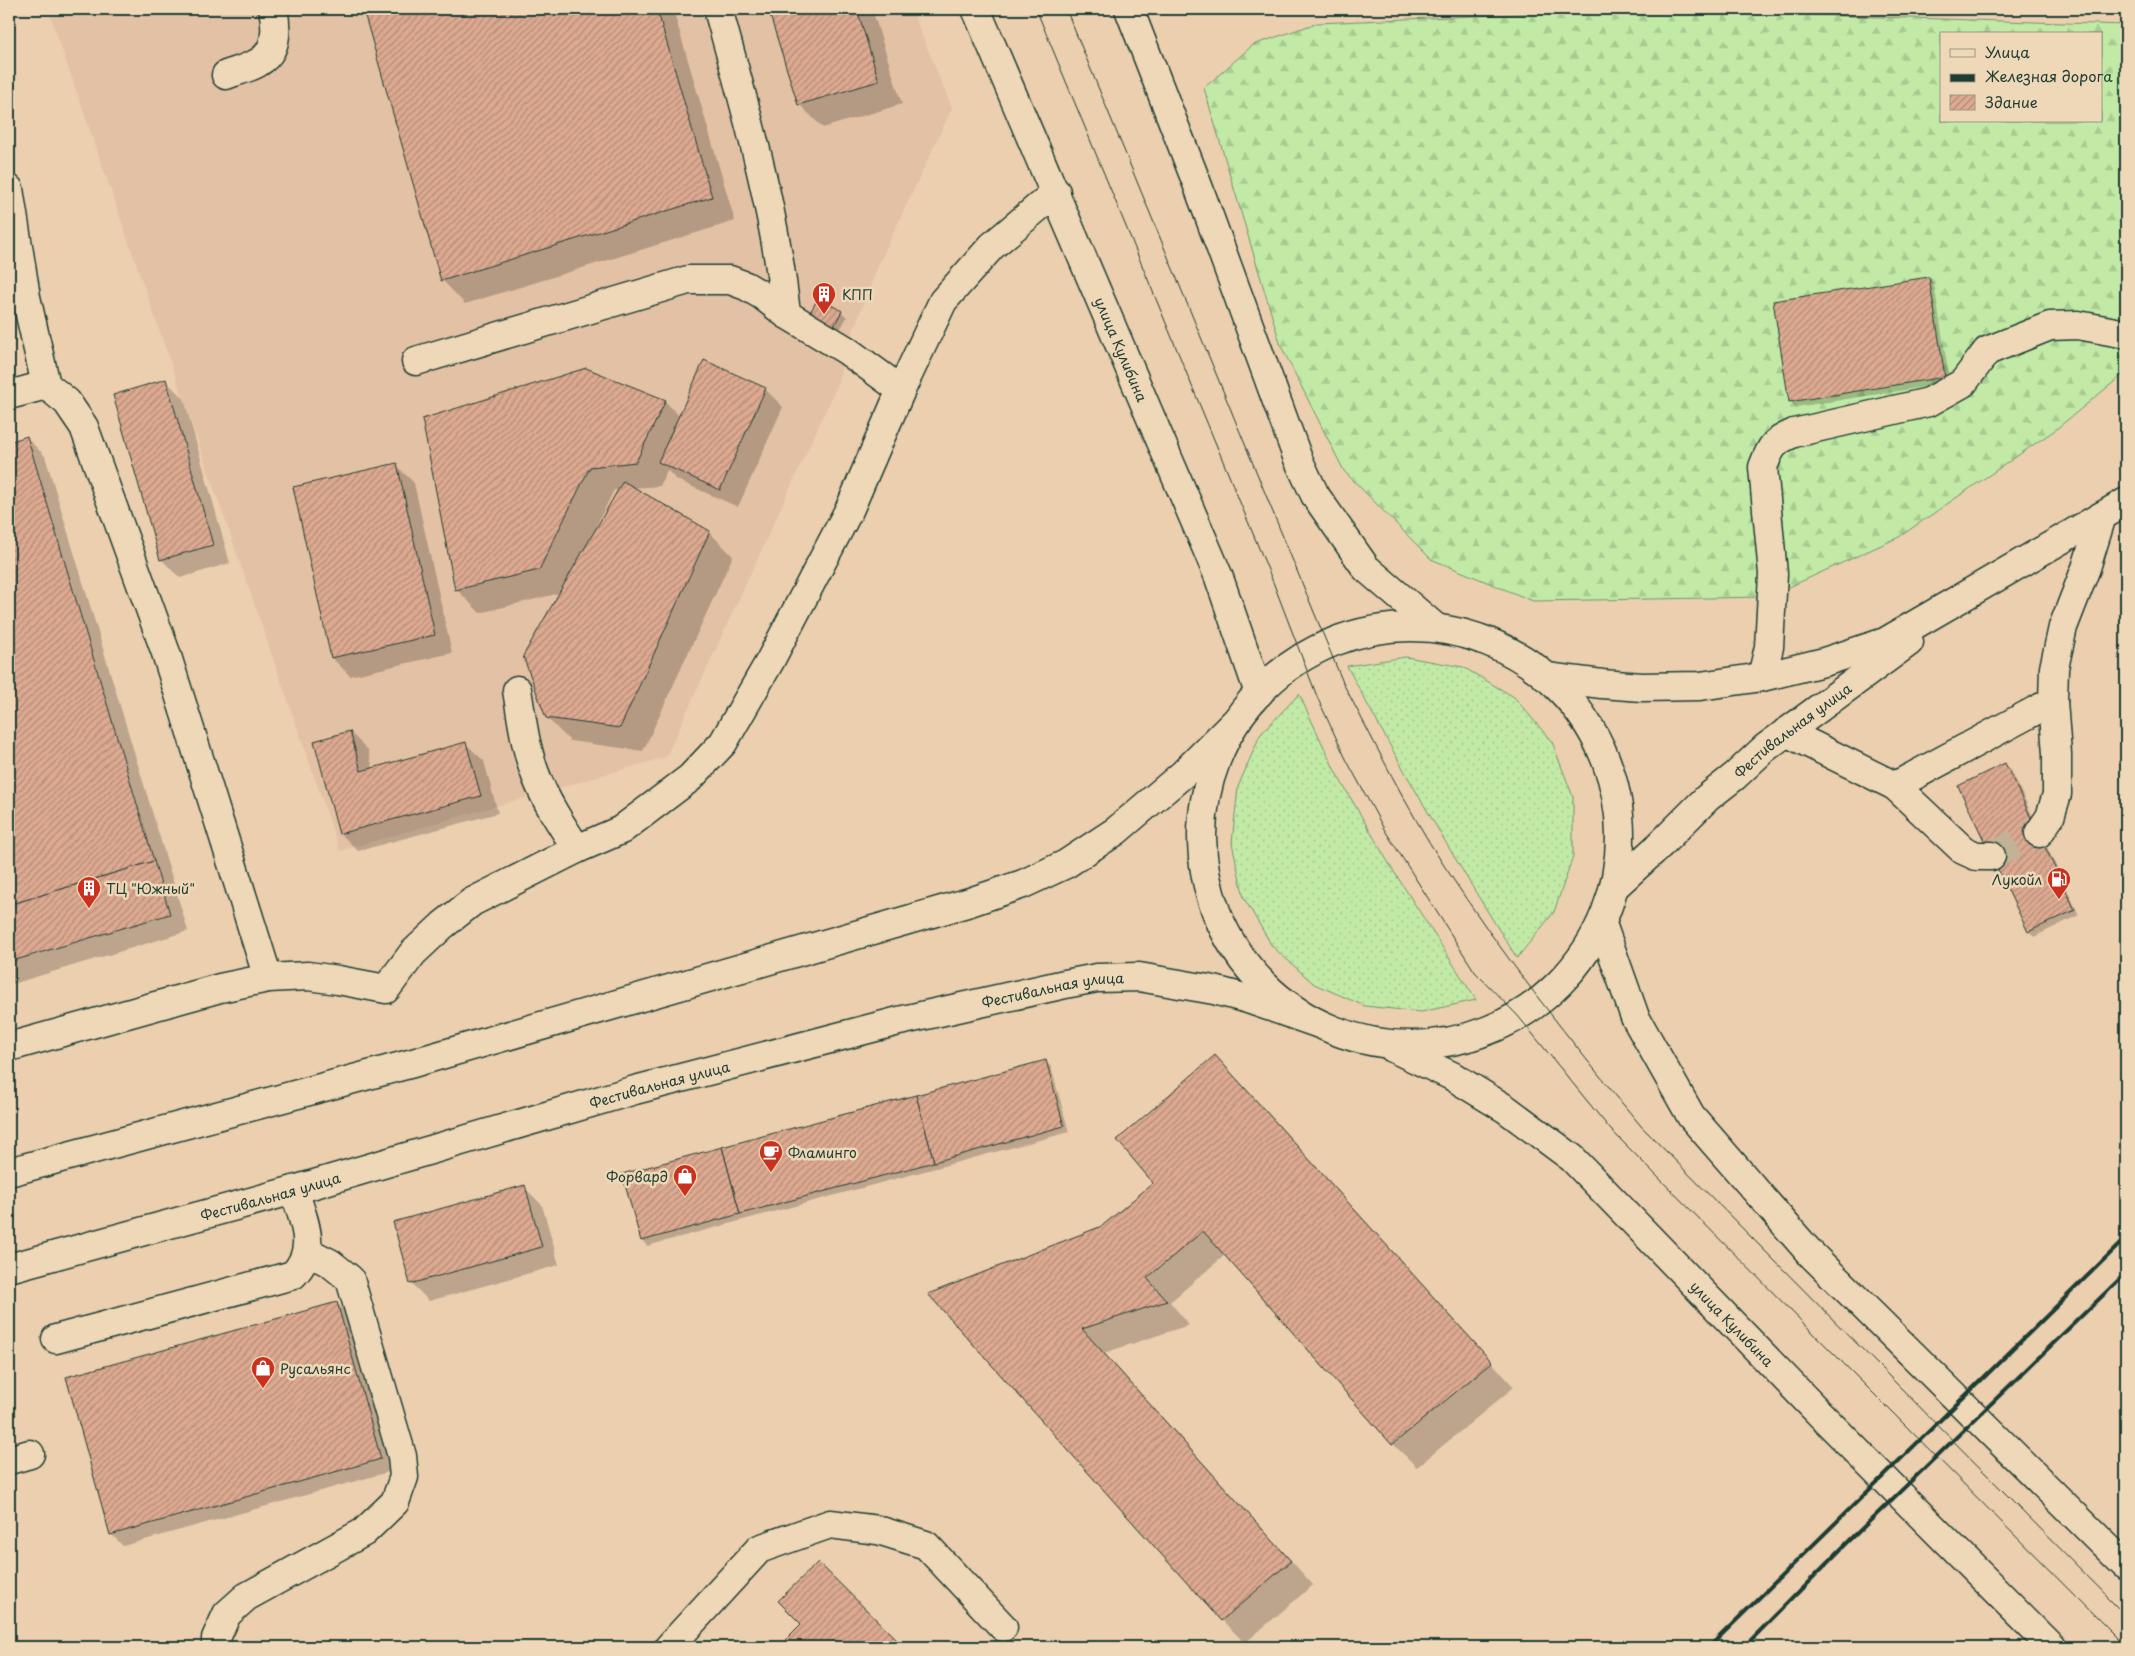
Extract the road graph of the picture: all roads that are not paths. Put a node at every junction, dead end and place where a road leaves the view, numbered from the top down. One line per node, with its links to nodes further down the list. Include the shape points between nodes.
1 (273, 9): 5 (main road, via 276,35 271,50 260,62)
2 (718, 9): 8 (main road, via 763,172 780,261)
3 (976, 9): 7 (main road, улица Кулибина)
4 (1129, 9): 17 (main road, via 1298,458 1315,494 1366,568)
5 (226, 74)
6 (9, 189): 11 (main road, via 26,297)
7 (1056, 192): 12 (main road, via 992,246 943,301); 21 (main road, улица Кулибина, via 1218,574)
8 (786, 314): 10 (main road, via 764,296 730,280 688,280); 12 (main road, via 846,350)
9 (2126, 334): 19 (main road, via 2078,325 2050,326 1987,351 1963,384 1929,402 1794,433 1778,440 1763,467 1773,574 1769,647)
10 (416, 361)
11 (46, 385): 13 (main road); 31 (main road, via 67,402 84,427 166,653)
12 (901, 390): 27 (main road, via 850,508 723,743 690,778 654,807 621,830)
13 (9, 395)
14 (2126, 502): 15 (main road, Фестивальная улица)
15 (2102, 516): 16 (main road, Фестивальная улица); 22 (main road, via 2063,627 2054,668)
16 (1982, 586): 19 (main road, Фестивальная улица, via 1885,642 1824,662); 24 (main road, Фестивальная улица)
17 (1436, 628): 18 (main road, via 1470,635 1500,647 1538,668); 21 (main road, via 1378,630 1328,644 1302,658)
18 (1546, 677): 19 (main road, Фестивальная улица, via 1642,687 1700,686); 29 (main road, via 1579,711 1600,746 1610,771 1620,842)
19 (1762, 677)
20 (517, 690): 27 (main road, via 526,748 536,777)
21 (1259, 693): 23 (main road)
22 (2053, 701): 25 (main road); 26 (main road, via 2058,794 2050,817)
23 (1238, 719): 32 (main road, via 1213,769 1203,821 1205,867 1211,894 1227,935 1252,971 1278,997); 35 (main road, via 1183,774 1116,831 1066,864 1023,884 413,1063)
24 (1786, 732): 25 (main road); 29 (main road, Фестивальная улица, via 1707,798)
25 (1895, 786): 28 (main road, via 1962,850 1976,856)
26 (2039, 833)
27 (577, 849): 31 (main road, via 472,902 413,953 386,990 308,976)
28 (1991, 856)
29 (1614, 887): 30 (main road)
30 (1602, 924): 33 (main road, via 1572,969 1547,995 1518,1016 1492,1029 1455,1040 1417,1045); 40 (main road, via 1635,1017 1691,1116 1810,1253)
31 (268, 978): 34 (main road, via 220,988)
32 (1317, 1022): 33 (main road, via 1359,1039); 36 (main road, Фестивальная улица, via 1214,990 1139,977 1097,978 898,1021 645,1087)
33 (1380, 1043): 44 (main road, улица Кулибина, via 1452,1076 1506,1109 1572,1158)
34 (9, 1047)
35 (9, 1172)
36 (294, 1190): 37 (main road, via 307,1233); 38 (main road, Фестивальная улица)
37 (308, 1252): 39 (main road, via 303,1265 285,1279); 42 (main road, via 330,1263 350,1279 402,1456 404,1476 395,1502 364,1532 246,1596 227,1614 216,1638)
38 (9, 1268)
39 (56, 1339)
40 (2126, 1566)
41 (1003, 1627): 43 (main road, via 926,1545 878,1530 830,1524 759,1549)
42 (216, 1647)
43 (669, 1647)
44 (2052, 1647)

